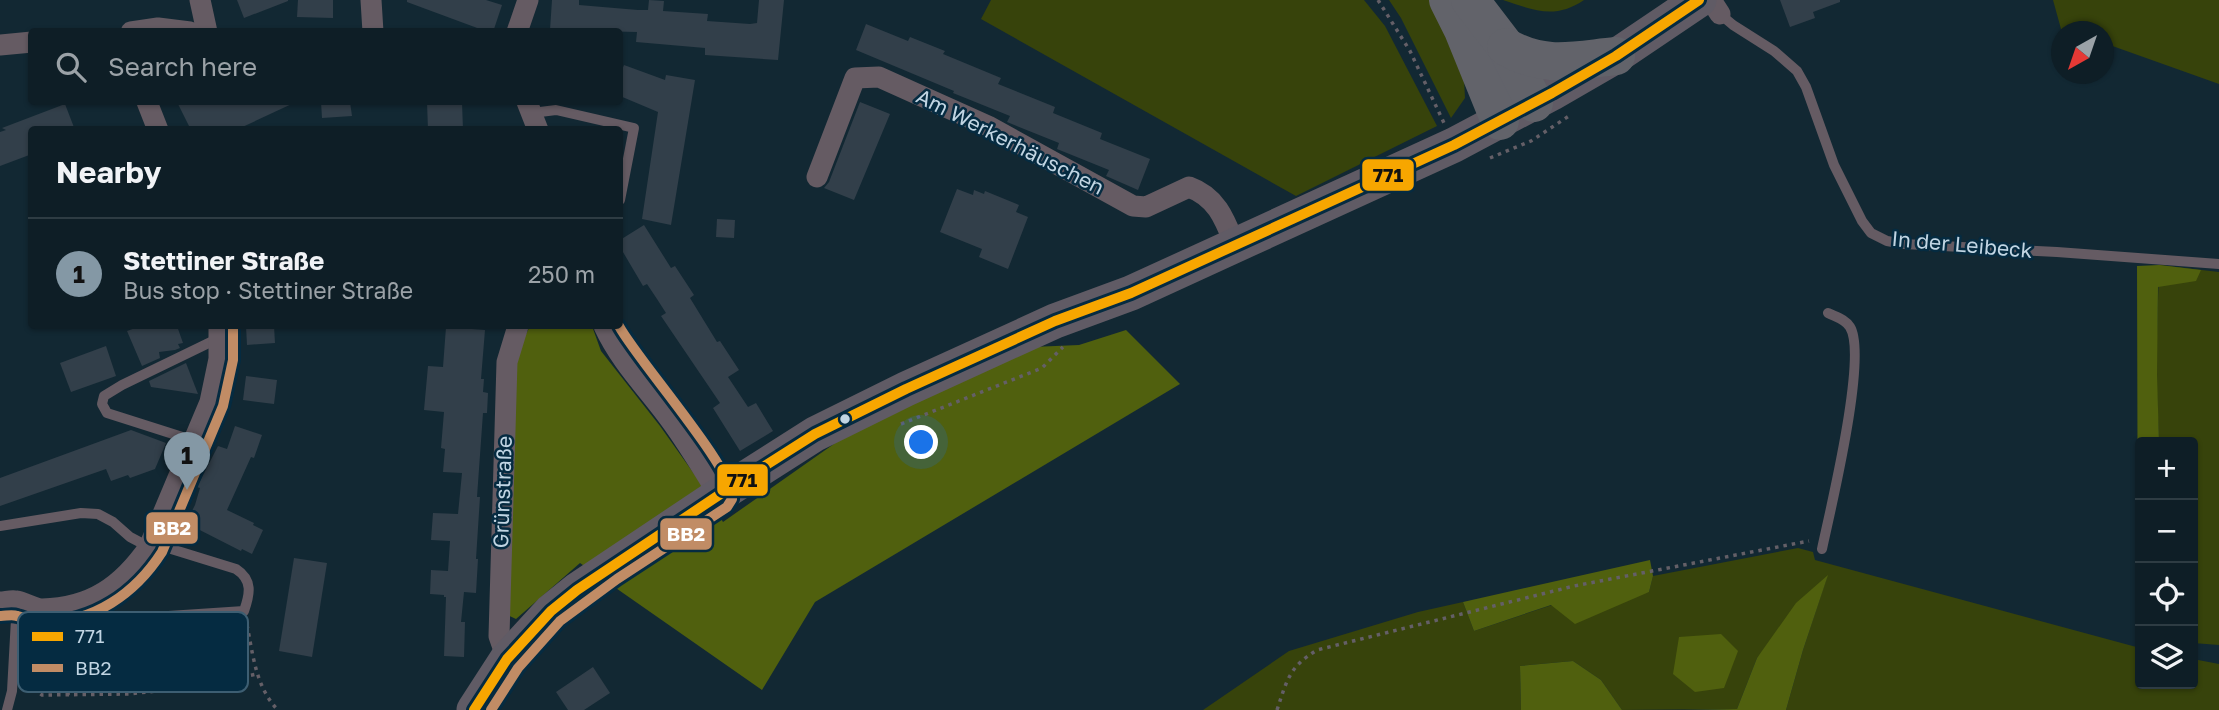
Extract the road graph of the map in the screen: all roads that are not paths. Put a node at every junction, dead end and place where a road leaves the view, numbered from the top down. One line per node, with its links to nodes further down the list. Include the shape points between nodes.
1 (200, 0): 7 (street)
2 (371, 0): 8 (street)
3 (528, 0): 9 (street)
4 (1448, 0): 17 (highway)
5 (1471, 0): 12 (highway)
6 (1710, 5): 13 (main road); 22 (lane, In der Leibeck, via 1797,71 1834,165 1871,233 1904,244)
7 (206, 28)
8 (373, 28)
9 (518, 28)
10 (28, 42): 11 (street)
11 (0, 45)
12 (1506, 47): 13 (highway, via 1529,58 1555,62); 14 (highway)
13 (1616, 56): 14 (main road)
14 (1534, 103): 17 (main road)
15 (148, 105): 18 (street)
16 (532, 115): 20 (lane, via 556,110 634,128)
17 (1500, 121): 21 (main road)
18 (156, 126)
19 (817, 177): 21 (street, Am Werkerhäuschen, via 855,78 879,77 988,126 1133,206 1146,207 1189,187 1201,191 1212,199)
20 (623, 185)
21 (1235, 245): 28 (main road, via 906,389 815,435)
22 (2219, 264)
23 (1828, 313): 31 (lane, via 1851,328 1856,354 1842,457)
24 (517, 329): 36 (street, Grünstraße, via 507,362 505,417 499,636)
25 (606, 329): 28 (street)
26 (219, 332): 27 (street, via 216,380); 27 (lane, via 104,396 102,404 107,413)
27 (195, 441): 30 (street)
28 (719, 495): 36 (main road, via 578,590 551,611)
29 (0, 526): 30 (lane, via 99,514)
30 (149, 547): 32 (street, via 126,576); 35 (lane, via 168,548 240,571 250,588 244,611)
31 (1822, 550)
32 (95, 598): 33 (street, via 68,607 38,609); 34 (lane)
33 (8, 602): 37 (lane, via 15,650)
34 (107, 612)
35 (229, 612)
36 (508, 659): 38 (main road)
37 (7, 710)
38 (474, 710)

